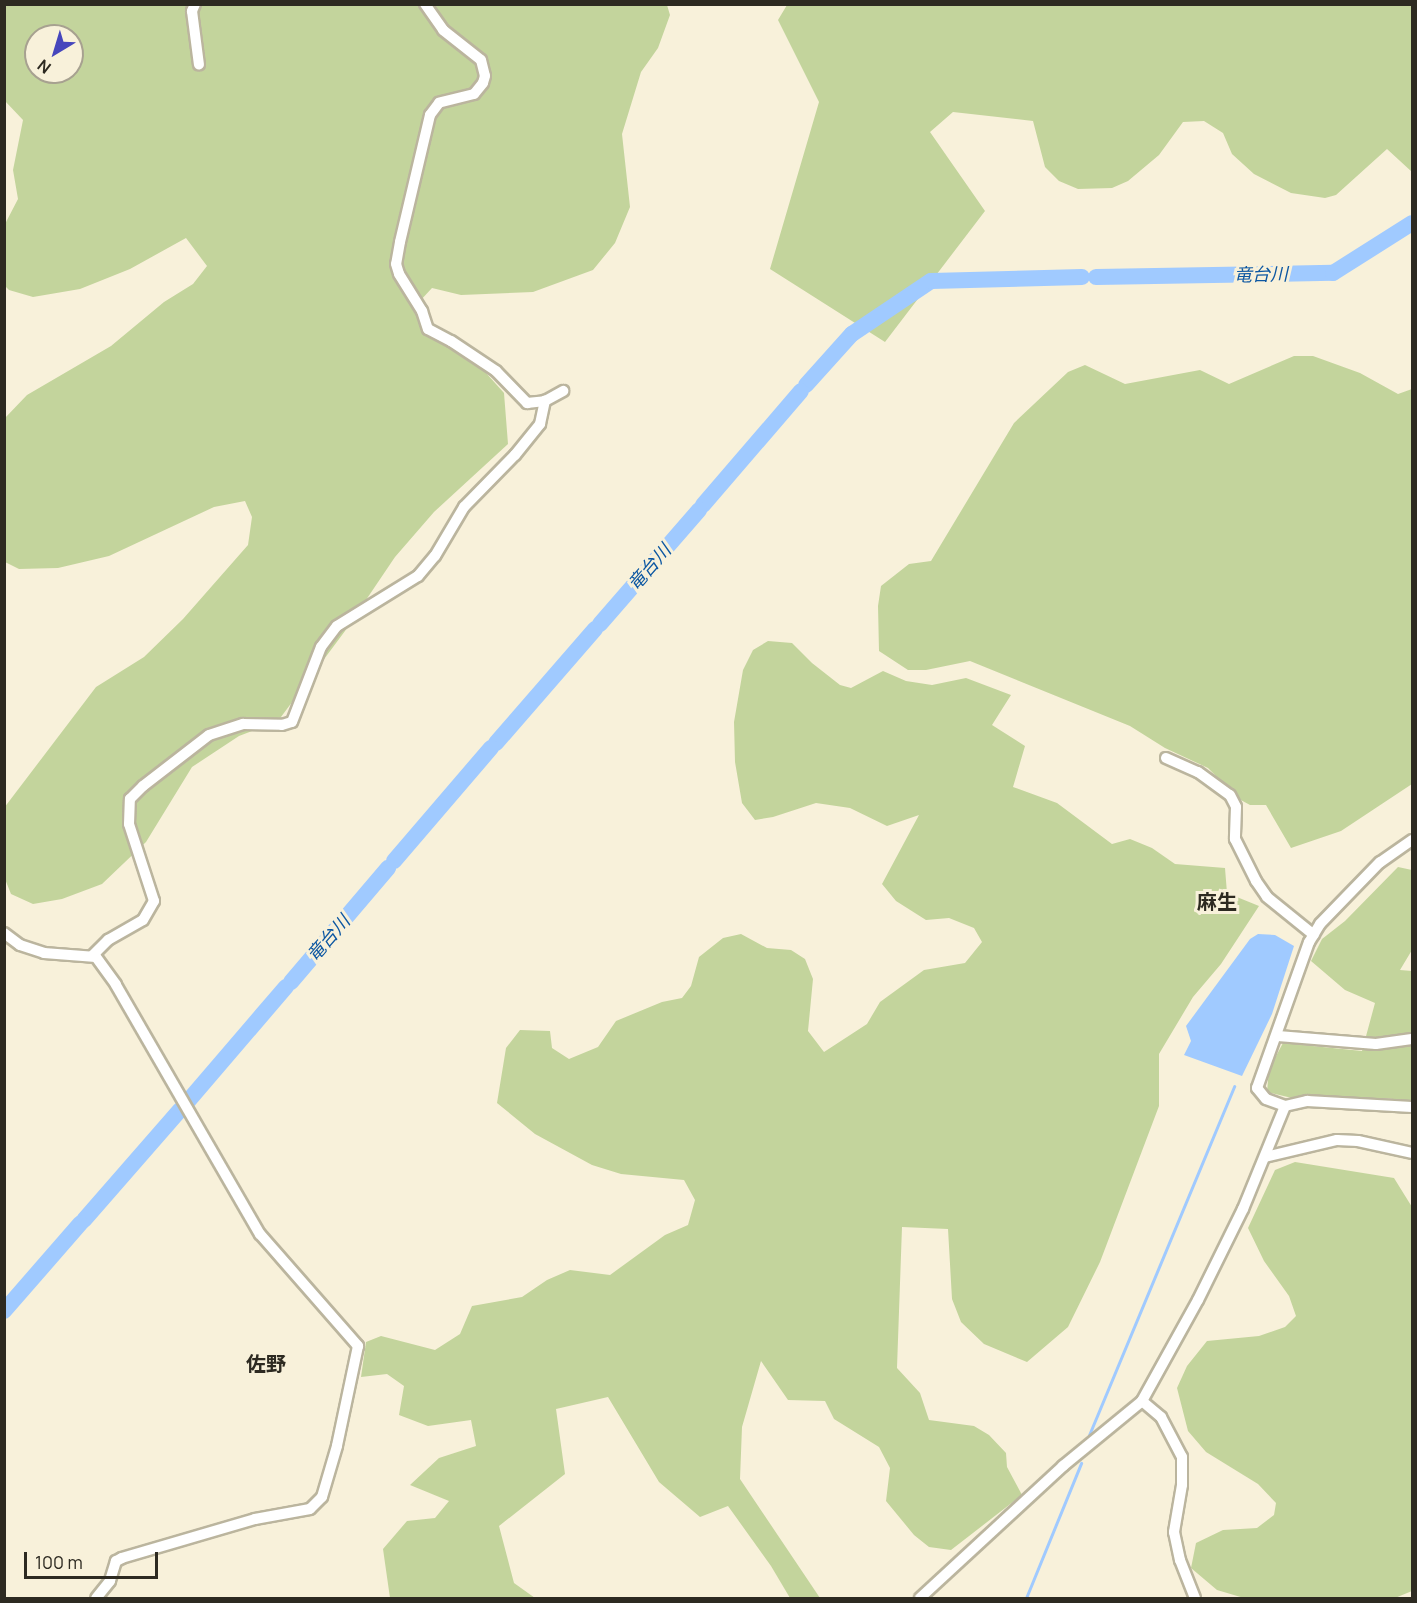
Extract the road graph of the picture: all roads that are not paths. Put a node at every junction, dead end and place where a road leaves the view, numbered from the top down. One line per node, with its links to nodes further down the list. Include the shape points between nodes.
1 (195, 4): 3 (street, via 192,10)
2 (425, 4): 5 (street, via 443,30 481,60 485,76 474,94 439,103 430,115 396,264 399,274 422,311 428,329 496,371 527,403)
3 (199, 65)
4 (562, 391): 5 (street)
5 (545, 401): 10 (street, via 540,424 464,507 435,556 418,576 337,626 321,647 292,722 243,724 209,735 130,799 129,824 154,901 143,920 113,936)
6 (1166, 758): 9 (street, via 1198,772 1230,795 1236,807 1235,839 1256,881 1267,897)
7 (1413, 840): 9 (street, via 1380,862)
8 (4, 933): 10 (street, via 20,945 44,953)
9 (1314, 935): 11 (street)
10 (92, 956): 18 (street, via 116,985 260,1234 358,1346 322,1497 310,1509 255,1519 122,1558 116,1561)
11 (1278, 1036): 12 (street, via 1376,1044); 13 (street, via 1257,1088 1266,1099)
12 (1413, 1039)
13 (1285, 1106): 14 (street, via 1308,1101); 16 (street)
14 (1413, 1107)
15 (1413, 1153): 16 (street, via 1337,1140)
16 (1265, 1157): 17 (street, via 1198,1300)
17 (1142, 1401): 20 (street, via 1063,1466); 21 (street, via 1161,1417 1182,1457 1174,1532)
18 (107, 1593): 19 (street)
19 (96, 1599)
20 (920, 1599)
21 (1195, 1599)

